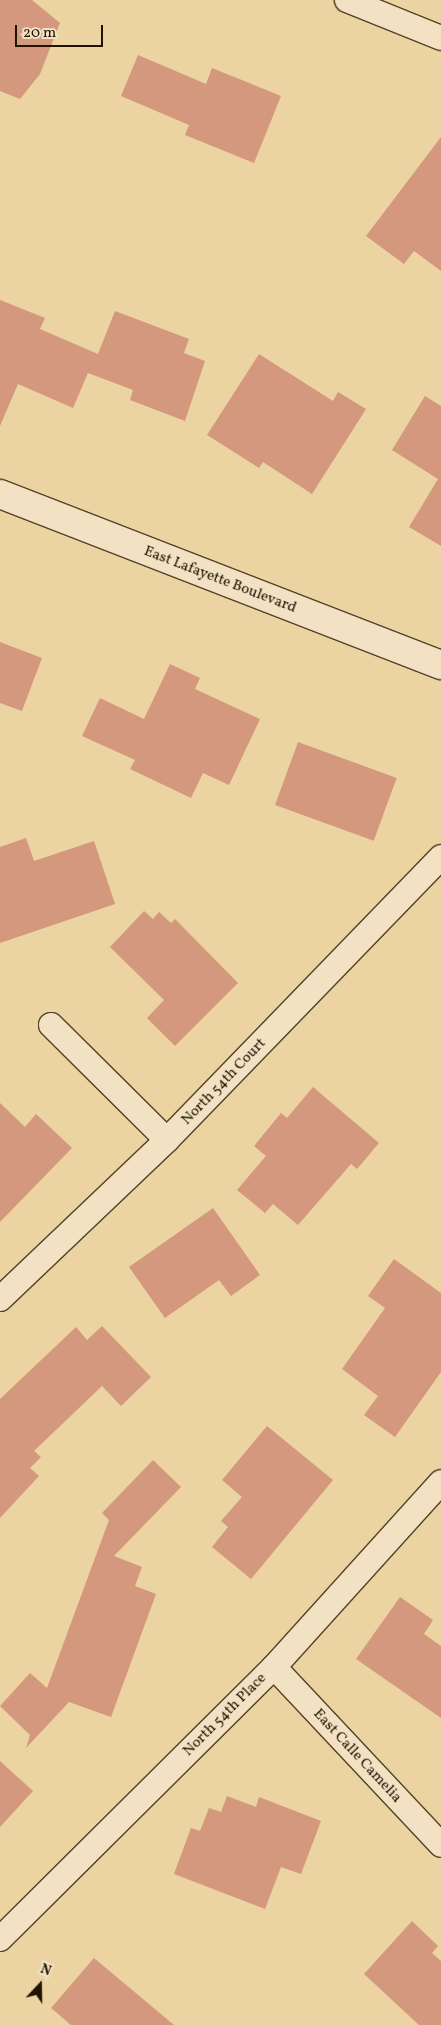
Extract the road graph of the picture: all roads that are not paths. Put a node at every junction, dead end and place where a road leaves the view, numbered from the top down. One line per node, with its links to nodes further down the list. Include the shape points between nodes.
1 (347, 0): 2 (street)
2 (441, 38)
3 (0, 494): 4 (street, East Lafayette Boulevard)
4 (441, 666)
5 (441, 857): 7 (street, North 54th Court)
6 (51, 1024): 7 (street)
7 (166, 1140): 8 (street, North 54th Court)
8 (0, 1299)
9 (441, 1482): 10 (street, North 54th Place)
10 (274, 1667): 11 (street, East Calle Camelia); 12 (street, North 54th Place)
11 (441, 1844)
12 (0, 1939)

